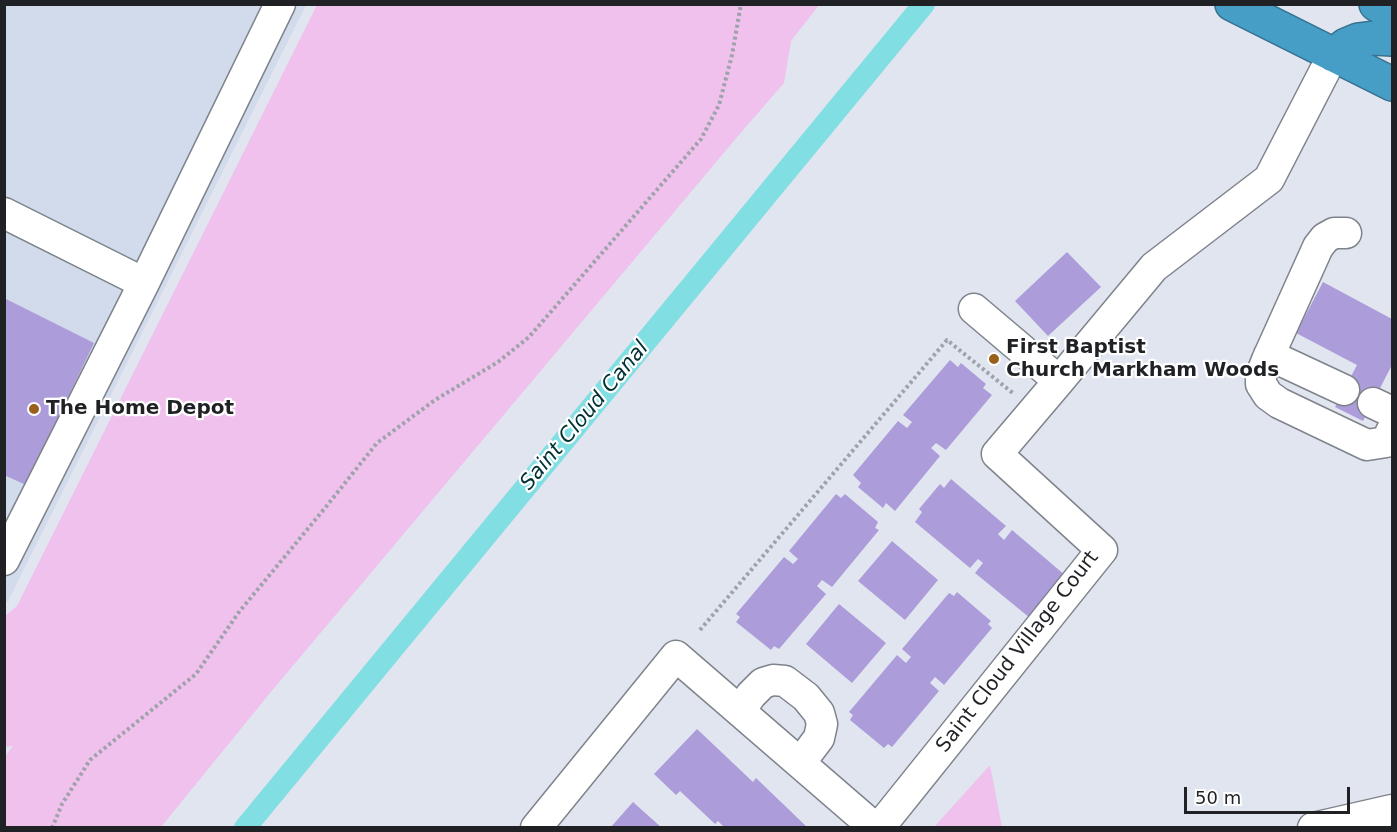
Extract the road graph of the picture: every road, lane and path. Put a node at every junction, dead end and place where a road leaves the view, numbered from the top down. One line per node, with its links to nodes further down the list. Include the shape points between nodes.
1 (280, 4): 11 (street)
2 (741, 4): 23 (path, via 719,105 694,148 529,338 377,443 239,612 196,674 90,760)
3 (1232, 4): 7 (highway)
4 (1376, 4): 5 (highway)
5 (1392, 13)
6 (1392, 39): 7 (highway, via 1358,40)
7 (1333, 55): 8 (highway); 14 (street, Saint Cloud Village Court, via 1269,178 1154,267)
8 (1392, 84)
9 (4, 213): 11 (street)
10 (1346, 232): 13 (street, via 1335,232 1318,247)
11 (144, 283): 18 (street)
12 (974, 309): 14 (street)
13 (1269, 355): 15 (street); 17 (street, via 1261,384 1279,403 1367,445)
14 (1059, 381): 16 (street, Saint Cloud Village Court)
15 (1344, 390)
16 (1034, 411): 19 (path, via 947,340); 25 (street, Saint Cloud Village Court, via 997,454 1102,550)
17 (1389, 436)
18 (4, 560)
19 (700, 630)
20 (740, 711): 21 (street, Saint Cloud Village Court); 21 (street, via 763,683 773,680 785,681 806,698 819,712 822,724 819,738); 24 (street, Saint Cloud Village Court, via 676,656)
21 (800, 763): 25 (street, Saint Cloud Village Court)
22 (1392, 810): 26 (street)
23 (52, 828)
24 (536, 828)
25 (877, 828)
26 (1313, 828)

